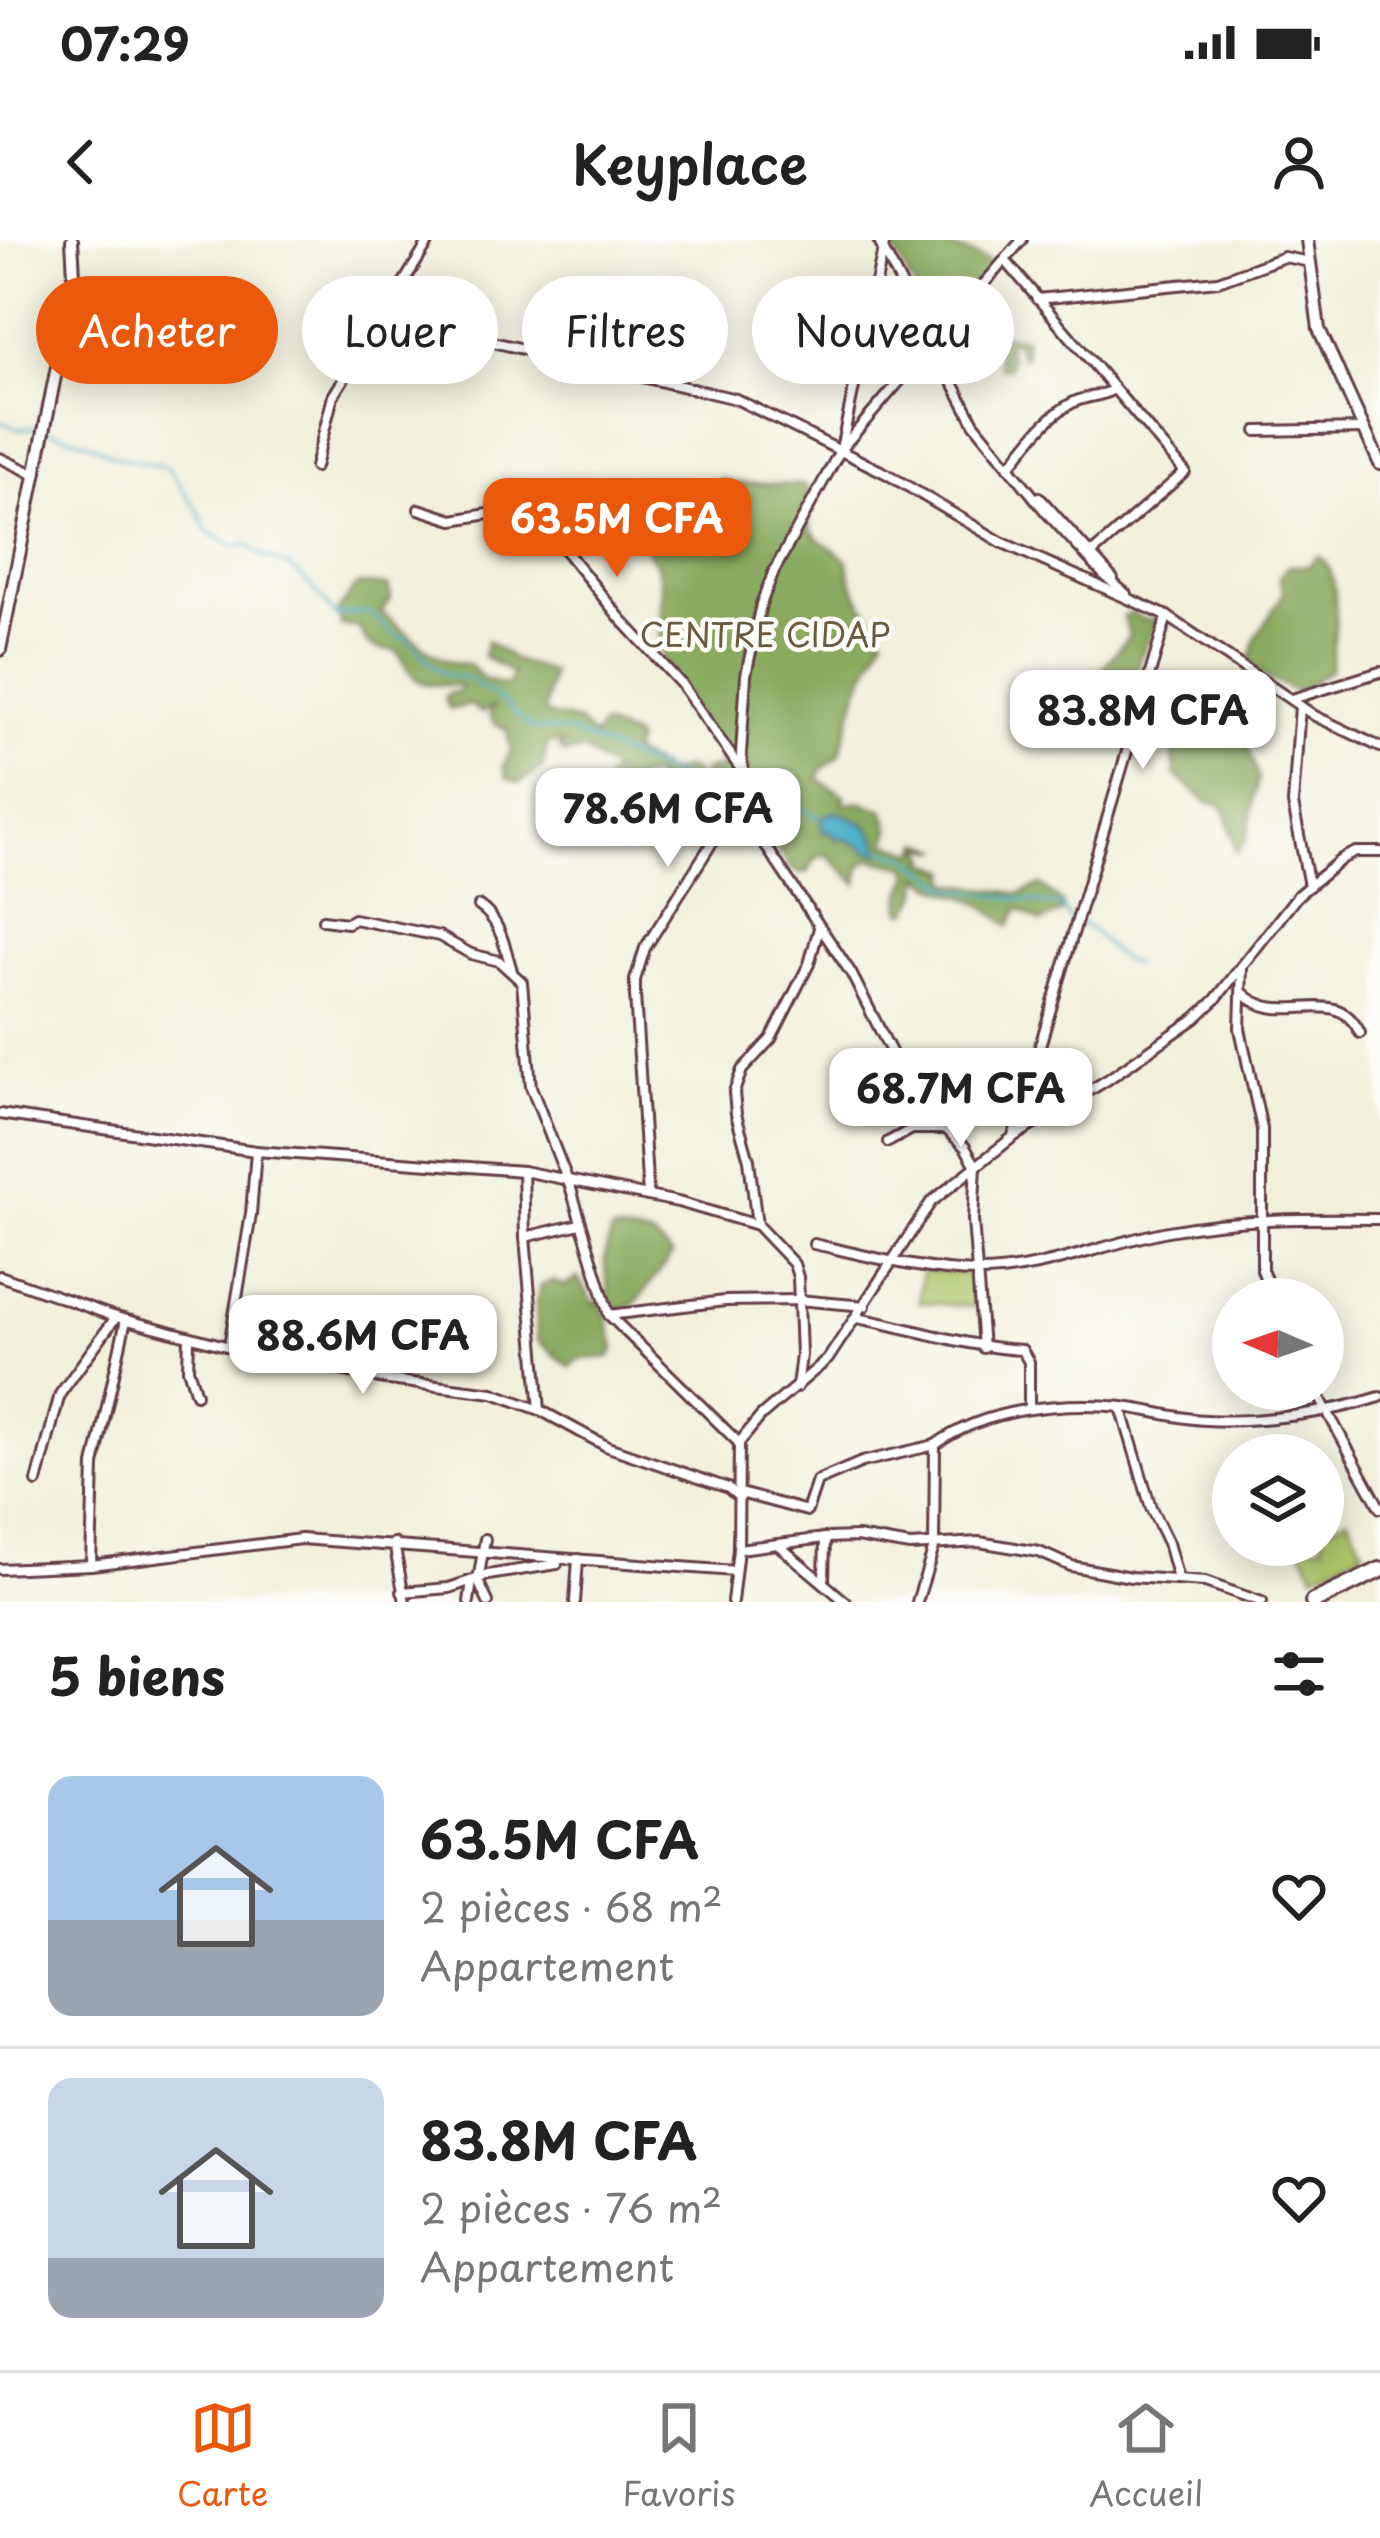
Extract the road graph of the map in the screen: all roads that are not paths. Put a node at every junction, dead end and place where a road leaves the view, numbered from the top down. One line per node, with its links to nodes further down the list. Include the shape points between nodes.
1 (72, 240): 25 (main road, via 67,322)
2 (430, 240): 9 (street)
3 (882, 240): 6 (street)
4 (1022, 240): 7 (street)
5 (1307, 240): 8 (main road)
6 (884, 251): 10 (street); 20 (street)
7 (1005, 260): 11 (street); 12 (street)
8 (1311, 263): 12 (street, via 1284,257 1218,281); 18 (main road, via 1318,328)
9 (409, 276)
10 (897, 276)
11 (992, 276)
12 (1036, 299): 17 (street)
13 (498, 343): 20 (street, via 736,399)
14 (340, 384): 23 (street)
15 (900, 384): 20 (street)
16 (951, 384): 24 (street)
17 (1112, 390): 24 (street, via 1076,400); 27 (street, via 1186,474)
18 (1364, 429): 19 (street); 22 (main road)
19 (1257, 430)
20 (841, 449): 28 (street, via 1000,542); 34 (street, via 761,604 746,675)
21 (0, 458): 25 (street)
22 (1379, 460)
23 (315, 466)
24 (1009, 467): 27 (street)
25 (35, 475): 30 (main road)
26 (419, 509): 34 (street, via 453,520 500,512 548,529 681,684)
27 (1091, 555): 28 (street)
28 (1130, 597): 29 (street)
29 (1167, 616): 32 (street); 47 (street)
30 (0, 650)
31 (1380, 672): 32 (street)
32 (1295, 703): 33 (street); 37 (street, via 1293,804)
33 (1380, 746)
34 (743, 772): 35 (street)
35 (748, 799): 40 (street, via 761,838); 53 (street, via 726,820 638,967)
36 (1379, 850): 37 (street, via 1356,852)
37 (1309, 886): 41 (street)
38 (479, 906): 42 (street, via 496,923)
39 (323, 920): 42 (street, via 440,936)
40 (820, 926): 46 (street, via 915,1099); 57 (street, via 772,1039 742,1070 734,1092)
41 (1241, 964): 43 (street); 47 (street, via 1196,1018)
42 (512, 972): 52 (street, via 522,982 531,1087)
43 (1242, 992): 44 (street, via 1281,1012 1342,1010); 54 (street, via 1241,1039 1262,1129)
44 (1360, 1034)
45 (0, 1114): 49 (street)
46 (944, 1129): 48 (street, via 912,1129); 50 (street)
47 (1013, 1137): 50 (street)
48 (888, 1142)
49 (256, 1151): 51 (street); 70 (street)
50 (976, 1166): 60 (street, via 931,1202); 61 (street)
51 (524, 1171): 52 (street); 58 (street)
52 (567, 1178): 53 (street); 56 (street)
53 (648, 1196): 57 (street)
54 (1263, 1219): 55 (street); 61 (street); 63 (street)
55 (1380, 1219)
56 (580, 1224): 58 (street); 66 (street)
57 (757, 1226): 64 (street, via 794,1264)
58 (525, 1237): 78 (street)
59 (814, 1244): 60 (street)
60 (891, 1262): 61 (street); 65 (street)
61 (979, 1272): 71 (street)
62 (0, 1276): 68 (street)
63 (1265, 1278)
64 (799, 1300): 65 (street); 66 (street); 72 (street)
65 (865, 1306): 67 (street)
66 (609, 1316): 81 (street)
67 (857, 1318): 71 (street); 72 (street)
68 (121, 1319): 69 (street); 83 (street, via 60,1394); 95 (street, via 94,1466)
69 (189, 1336): 70 (street); 73 (street)
70 (229, 1346): 78 (street, via 493,1394)
71 (983, 1348): 77 (street, via 1022,1350)
72 (796, 1389): 81 (street)
73 (196, 1394)
74 (1380, 1397): 75 (street)
75 (1344, 1404)
76 (1121, 1407): 77 (street); 79 (street, via 1202,1420); 99 (street)
77 (1029, 1409): 82 (street)
78 (541, 1410): 84 (street, via 608,1447)
79 (1309, 1410)
80 (1325, 1410): 85 (street)
81 (740, 1443): 84 (street)
82 (935, 1445): 84 (street, via 817,1481 807,1511); 90 (street)
83 (37, 1482)
84 (740, 1496): 91 (street)
85 (1380, 1508)
86 (825, 1538): 89 (street); 90 (street); 101 (street)
87 (485, 1539): 92 (street)
88 (394, 1543): 92 (street); 95 (street, via 301,1539); 102 (street)
89 (776, 1544): 91 (street); 101 (street)
90 (934, 1547): 99 (street, via 980,1542 1131,1577); 108 (street)
91 (738, 1549): 97 (street)
92 (484, 1552): 93 (street); 100 (street)
93 (578, 1559): 97 (street); 105 (street)
94 (556, 1564): 100 (street)
95 (92, 1565): 96 (street)
96 (0, 1569)
97 (735, 1570): 106 (street)
98 (1380, 1570): 110 (highway)
99 (1178, 1579): 109 (street)
100 (475, 1580): 102 (street); 103 (street); 104 (street)
101 (824, 1581): 107 (street)
102 (403, 1597)
103 (469, 1602)
104 (488, 1602)
105 (575, 1602)
106 (732, 1602)
107 (846, 1602)
108 (917, 1602)
109 (1262, 1602)
110 (1313, 1602)

